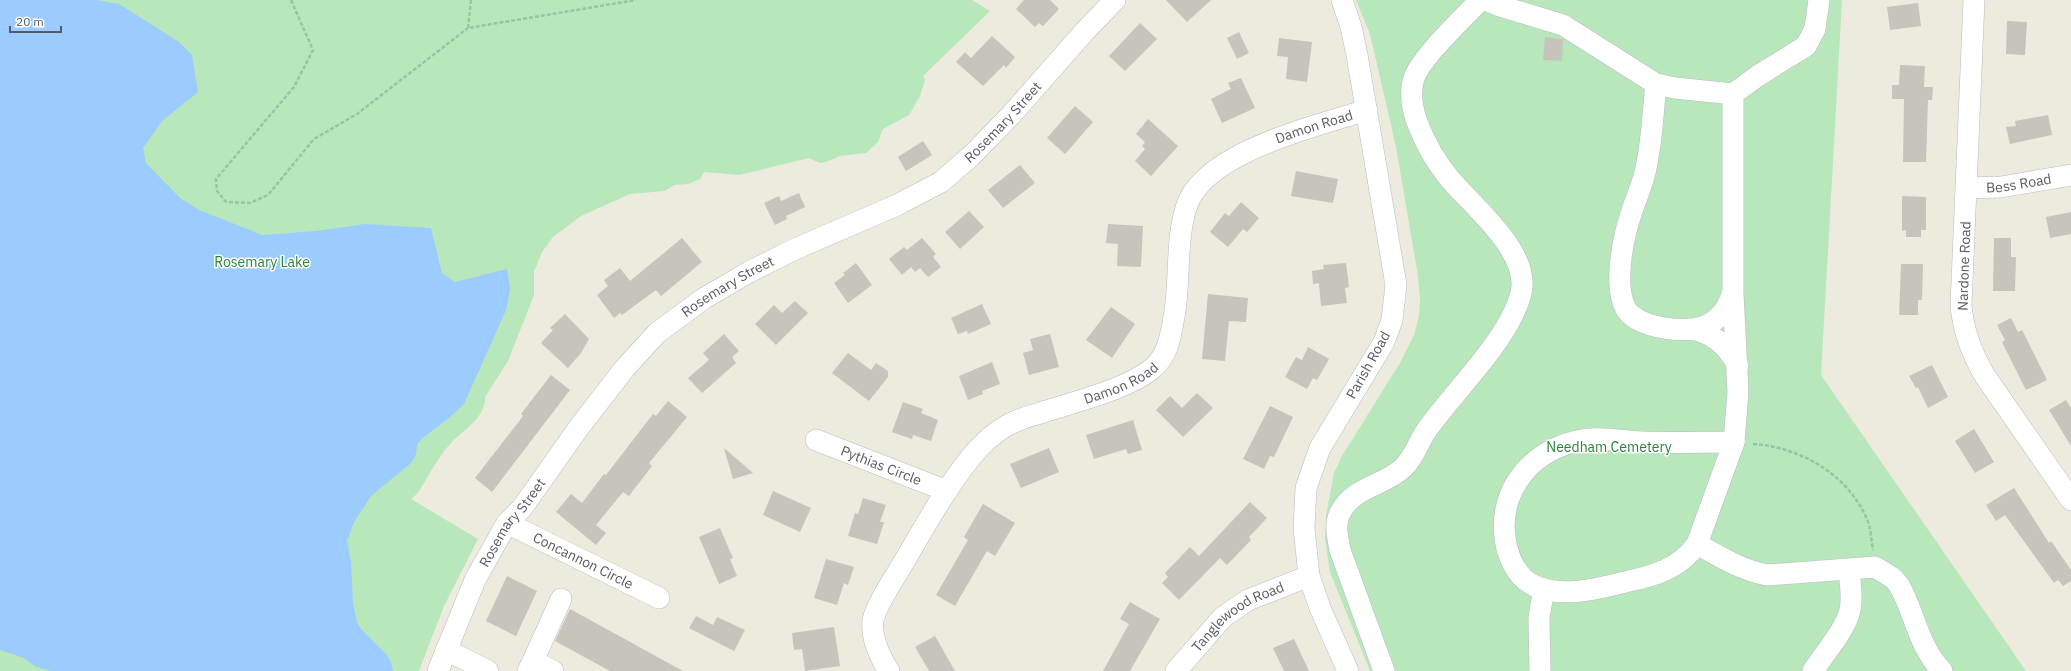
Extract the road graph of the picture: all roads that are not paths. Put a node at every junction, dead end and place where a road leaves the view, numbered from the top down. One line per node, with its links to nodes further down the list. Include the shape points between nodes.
1 (1115, 0): 19 (street, Rosemary Street, via 1011,115 941,182 897,205 749,272 703,299 657,333 625,368 522,508)
2 (1342, 0): 9 (street, Parish Road, via 1351,27)
3 (1480, 0): 34 (street, via 1425,61 1414,78 1411,101 1424,139 1438,164 1505,239 1518,269 1521,292 1507,326 1474,372 1426,430 1414,455 1404,467 1384,482 1357,494 1339,514 1336,529 1340,550)
4 (1486, 0): 7 (street, via 1563,25)
5 (1819, 0): 8 (street, via 1815,29 1806,46)
6 (1974, 0): 11 (street, Nardone Road)
7 (1656, 84): 8 (street); 13 (street, via 1646,166 1624,239 1620,275 1621,294 1626,308 1636,319 1648,324)
8 (1733, 94): 12 (street)
9 (1367, 110): 17 (street, Damon Road, via 1277,138 1224,164 1205,178 1192,194 1182,222 1175,306 1170,338 1162,358 1152,368 1128,383 1006,426 972,456); 22 (street, Parish Road, via 1396,285 1392,320 1384,342 1320,448 1306,488 1304,528)
10 (2071, 175): 11 (street, Bess Road, via 2001,187)
11 (1967, 188): 18 (street, Nardone Road, via 1961,305 1967,338 1985,376)
12 (1733, 290): 13 (street, via 1730,303 1714,321 1701,328); 14 (street)
13 (1688, 328): 14 (street, via 1711,335 1729,352)
14 (1738, 366): 16 (street)
15 (816, 440): 17 (street, Pythias Circle)
16 (1734, 442): 20 (street); 23 (street, via 1593,439 1565,444 1542,457 1521,475 1511,490 1504,518 1506,541 1516,570 1530,583)
17 (947, 490): 31 (street, Damon Road, via 873,619 874,637)
18 (2071, 500)
19 (507, 523): 24 (street, Concannon Circle); 26 (street, Rosemary Street, via 475,580)
20 (1697, 544): 21 (street, via 1735,566 1761,574); 23 (street, via 1690,554 1660,574 1606,587 1566,591)
21 (1849, 570): 36 (street, via 1852,596 1850,611 1845,623); 37 (street, via 1875,567 1899,585 1920,640)
22 (1309, 576): 32 (street, Tanglewood Road, via 1248,600 1223,617); 33 (street, Parish Road)
23 (1544, 589): 35 (street, via 1539,618)
24 (659, 598)
25 (561, 599): 27 (street)
26 (446, 650): 28 (street, Rosemary Street); 29 (street)
27 (531, 666): 30 (street)
28 (438, 671)
29 (488, 671)
30 (553, 671)
31 (889, 671)
32 (1176, 671)
33 (1348, 671)
34 (1384, 671)
35 (1540, 671)
36 (1813, 671)
37 (1942, 671)

